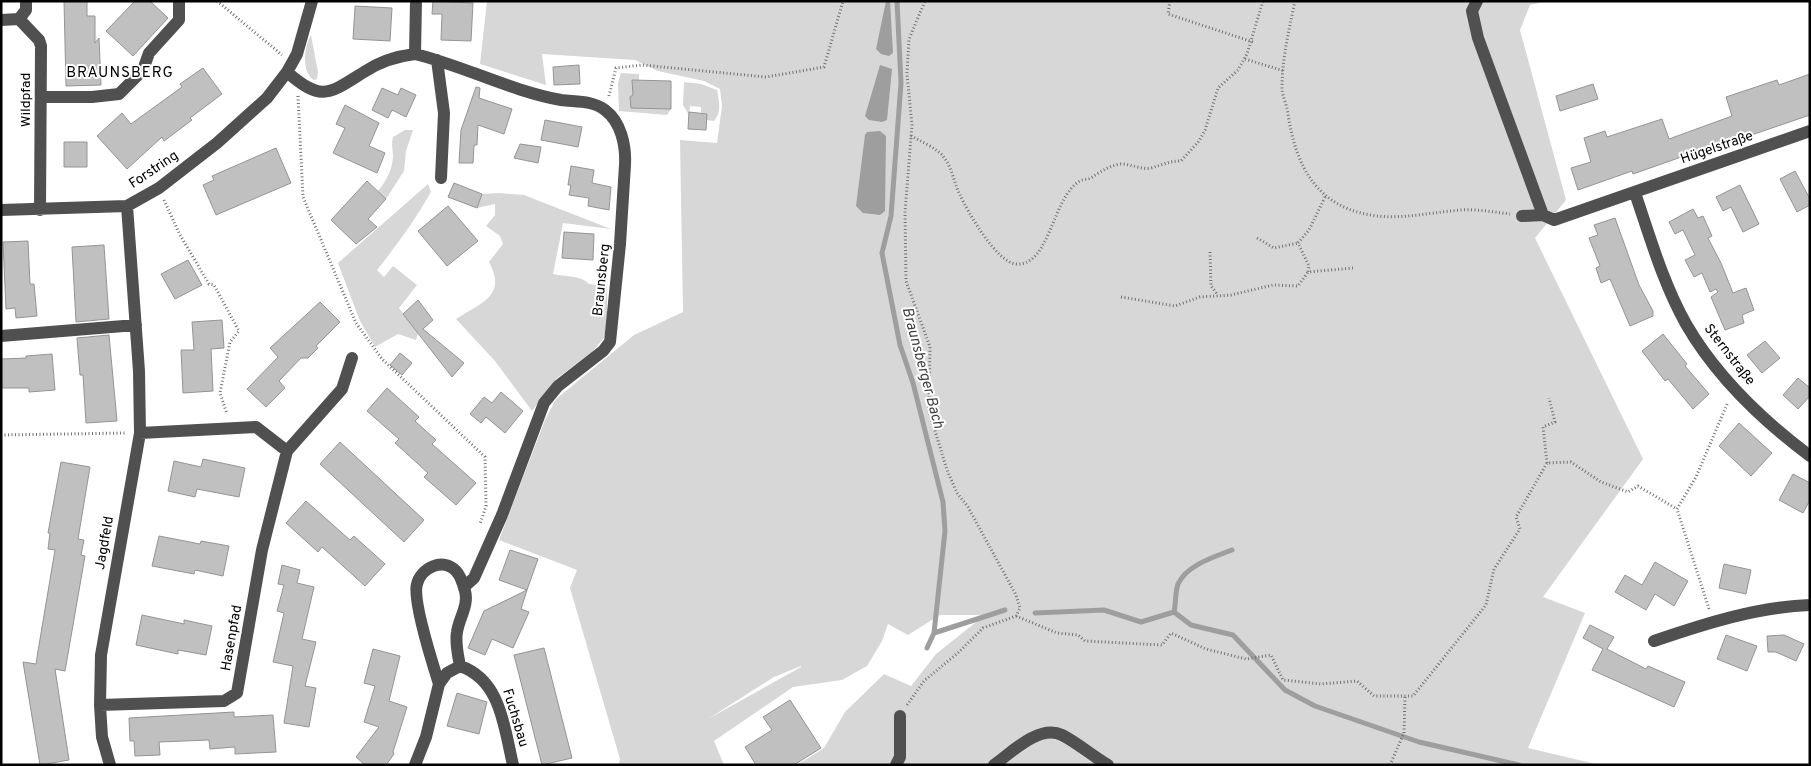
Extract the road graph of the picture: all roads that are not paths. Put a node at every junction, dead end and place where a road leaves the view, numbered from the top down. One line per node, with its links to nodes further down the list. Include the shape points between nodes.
1 (26, 1): 6 (street, via 26,10)
2 (179, 1): 11 (street, via 178,20 149,53 143,70 120,94)
3 (312, 1): 10 (street, Forstring, via 299,47)
4 (416, 1): 8 (street)
5 (1477, 1): 18 (street, via 1472,11 1478,38)
6 (19, 19): 7 (street); 11 (street, Wildpfad, via 42,46)
7 (1, 20)
8 (415, 54): 9 (street, Braunsberg); 10 (street, Braunsberg, via 377,65 334,91 317,91 300,84)
9 (437, 60): 13 (street, via 444,113); 26 (street, Braunsberg, via 545,97 599,106 612,117 621,133 625,152 610,342 604,351 558,386 544,403 502,515 474,578)
10 (287, 72): 15 (street, Forstring, via 266,98 223,138 160,188)
11 (42, 97): 17 (street, Wildpfad)
12 (1810, 131): 14 (street, Hügelstraße)
13 (441, 178)
14 (1635, 193): 18 (street, Hügelstraße, via 1554,220); 25 (street, Sternstraße, via 1662,272 1686,324 1712,363 1750,405)
15 (127, 206): 17 (street, Forstring); 20 (street, Jagdfeld)
16 (1, 210): 17 (street, Forstring)
17 (40, 210)
18 (1543, 215): 19 (street, Hügelstraße)
19 (1522, 216)
20 (136, 325): 21 (street); 23 (street, Jagdfeld)
21 (1, 336)
22 (352, 358): 24 (street, Hasenpfad, via 342,389)
23 (140, 433): 24 (street, via 256,427); 31 (street, Jagdfeld, via 105,622 99,678)
24 (287, 451): 31 (street, Hasenpfad, via 262,550 237,693 224,701)
25 (1810, 456)
26 (464, 587): 29 (street, via 466,602 456,640); 30 (street, via 456,570 443,564 430,567 417,583 419,605)
27 (1810, 606): 28 (street, via 1713,621)
28 (1654, 641)
29 (460, 666): 30 (street, via 447,673); 35 (street, Fuchsbau, via 479,676 494,694)
30 (439, 684): 34 (street, via 426,737)
31 (100, 705): 33 (street, Jagdfeld, via 102,737)
32 (900, 716): 36 (street, via 900,757)
33 (110, 765)
34 (415, 765)
35 (513, 765)
36 (896, 765)
37 (994, 765): 38 (street, via 1032,738 1051,733 1061,734)
38 (1108, 765)

